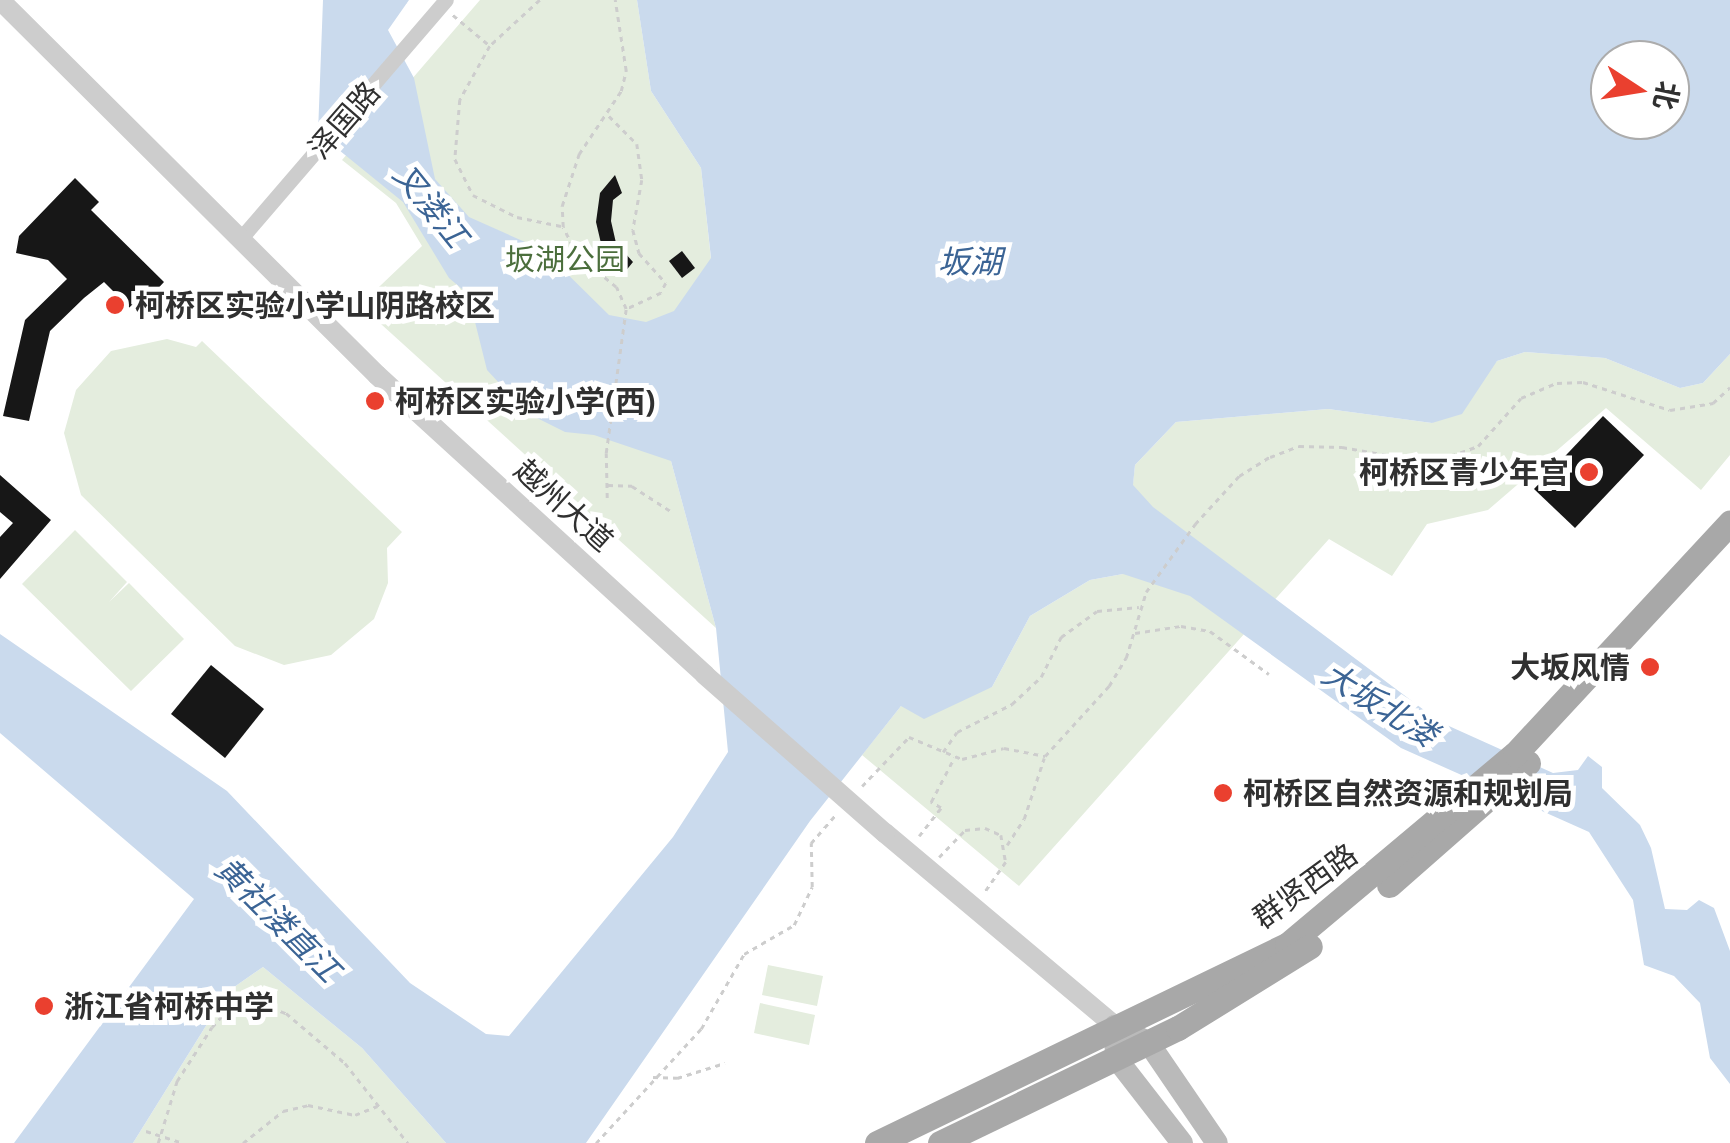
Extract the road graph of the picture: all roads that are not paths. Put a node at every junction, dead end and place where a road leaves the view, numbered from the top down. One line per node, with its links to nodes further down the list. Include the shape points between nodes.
1 (0, 0): 3 (street, 越州大道)
2 (444, 3): 3 (street, 泽国路)
3 (242, 238): 8 (street, 越州大道, bridge, via 377,375 705,674)
4 (1730, 523): 6 (main road, 群贤西路)
5 (1730, 547): 6 (main road, 群贤西路)
6 (1524, 756): 7 (main road, 群贤西路)
7 (1488, 789): 8 (main road, 群贤西路, via 1287,944); 9 (main road, 群贤西路, via 1283,966)
8 (1115, 1026): 9 (main road, 越州大道); 10 (main road); 11 (main road, 群贤西路)
9 (1148, 1042): 10 (main road, 群贤西路); 14 (main road, 越州大道)
10 (1116, 1058): 12 (main road, 群贤西路); 13 (main road)
11 (877, 1143)
12 (940, 1143)
13 (1182, 1143)
14 (1217, 1143)

